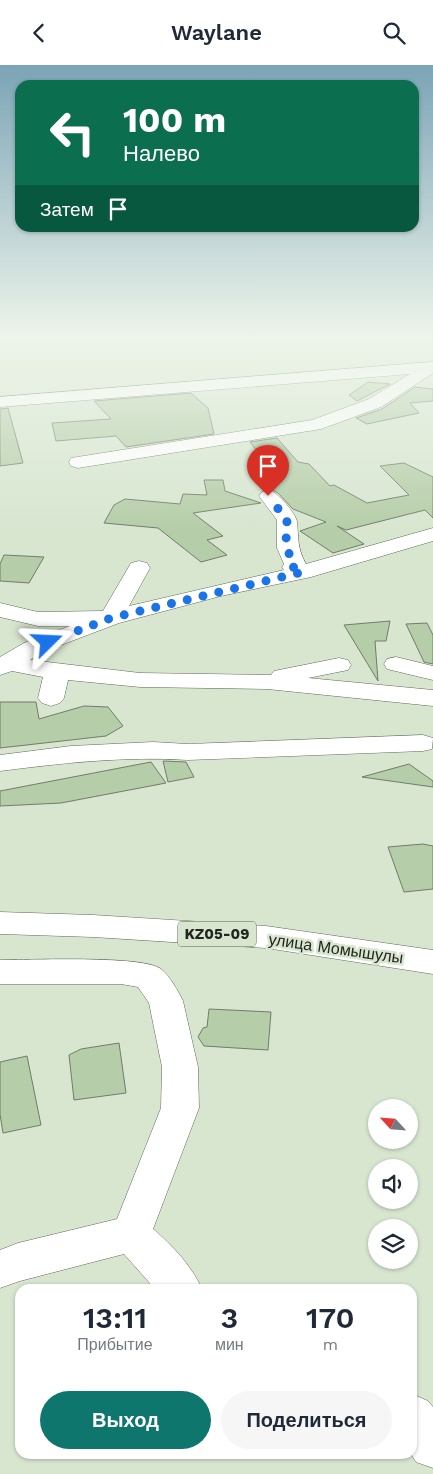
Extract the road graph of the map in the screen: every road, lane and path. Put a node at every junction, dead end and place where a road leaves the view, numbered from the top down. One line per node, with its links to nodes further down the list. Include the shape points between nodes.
1 (29, 400): 3 (street)
2 (380, 400): 4 (street, via 315,425)
3 (0, 402)
4 (78, 462)
5 (268, 496): 8 (street, via 287,520 287,553 295,564 293,567)
6 (433, 534): 8 (street)
7 (139, 568): 10 (street)
8 (303, 572): 10 (street)
9 (0, 610): 11 (street)
10 (111, 618): 11 (street); 12 (street)
11 (38, 619): 12 (street, via 51,635)
12 (32, 648): 15 (street)
13 (396, 664): 17 (street)
14 (339, 665): 18 (street, via 281,676)
15 (4, 666): 16 (street)
16 (57, 672): 18 (street, via 140,680); 19 (street)
17 (433, 673)
18 (268, 682): 20 (street)
19 (51, 698)
20 (433, 699)
21 (422, 743): 22 (street, via 188,752 153,750 71,754)
22 (0, 763)
23 (0, 923): 24 (street, улица Момышулы / KZ05-09, via 93,925 266,937)
24 (433, 962)
25 (0, 972): 26 (street, via 121,972 149,977 166,1001 180,1067 180,1109)
26 (131, 1234): 27 (street); 28 (street)
27 (0, 1269)
28 (177, 1284)
29 (417, 1424): 30 (street)
30 (433, 1445)

